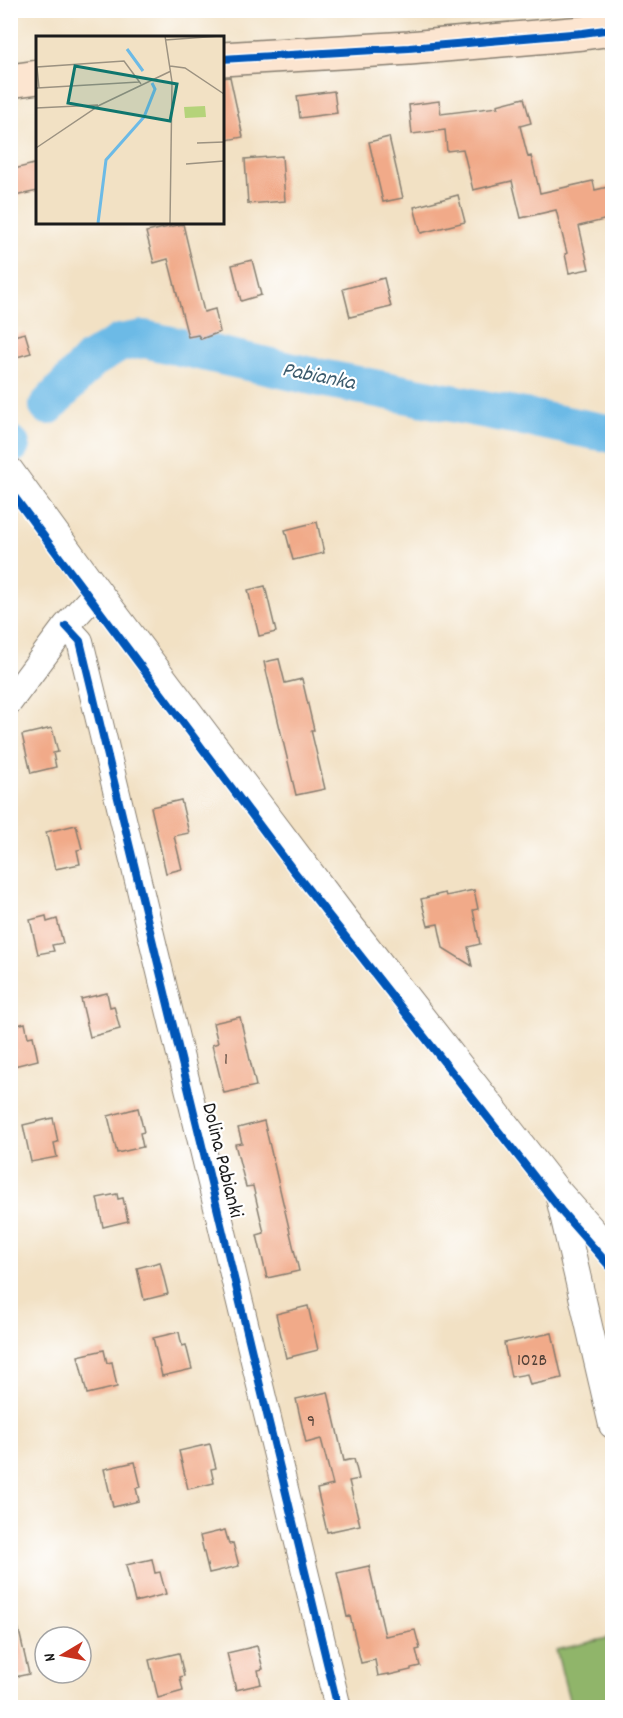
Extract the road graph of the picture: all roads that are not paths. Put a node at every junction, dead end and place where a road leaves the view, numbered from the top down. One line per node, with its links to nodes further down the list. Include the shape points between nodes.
1 (612, 29): 2 (main road, via 409,48)
2 (224, 59)
3 (36, 77): 4 (main road)
4 (10, 81)
5 (10, 470): 6 (street)
6 (98, 591): 7 (street); 9 (street, via 344,917)
7 (66, 627): 8 (street); 12 (street, Dolina Pabianki, via 80,641)
8 (10, 701)
9 (557, 1190): 10 (street); 11 (street)
10 (612, 1252)
11 (612, 1425)
12 (338, 1707)

